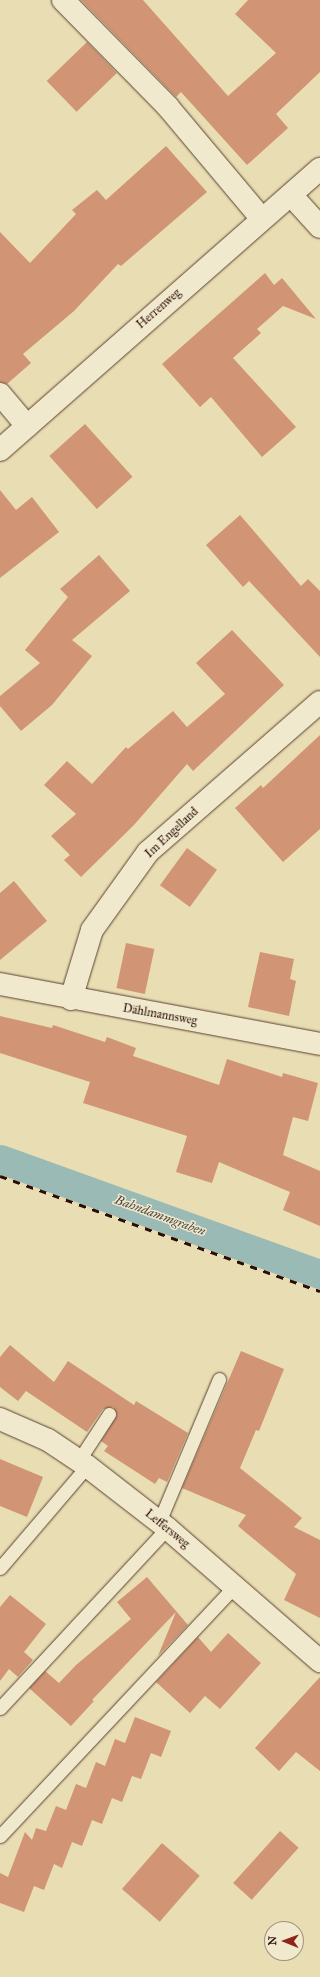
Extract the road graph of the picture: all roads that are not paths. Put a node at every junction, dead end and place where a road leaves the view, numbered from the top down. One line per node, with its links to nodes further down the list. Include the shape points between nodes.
1 (63, 0): 4 (street, via 168,107)
2 (320, 169): 3 (street, Herrenweg)
3 (291, 195): 4 (street, Herrenweg); 5 (street)
4 (262, 220): 7 (street, Herrenweg)
5 (320, 227)
6 (0, 394): 7 (street)
7 (27, 426): 8 (street, Herrenweg)
8 (0, 450)
9 (320, 702): 11 (street, Im Engelland, via 148,852 92,930)
10 (0, 984): 11 (street, Dählmannsweg)
11 (71, 999): 12 (street, Dählmannsweg)
12 (320, 1044)
13 (219, 1379): 17 (lane)
14 (109, 1414): 16 (lane)
15 (0, 1419): 16 (street, Leffersweg, via 48,1440)
16 (83, 1463): 17 (street, Leffersweg); 18 (lane)
17 (163, 1525): 19 (street, Leffersweg); 21 (lane)
18 (0, 1568)
19 (236, 1585): 20 (street, Leffersweg); 22 (lane)
20 (320, 1661)
21 (0, 1708)
22 (0, 1836)

